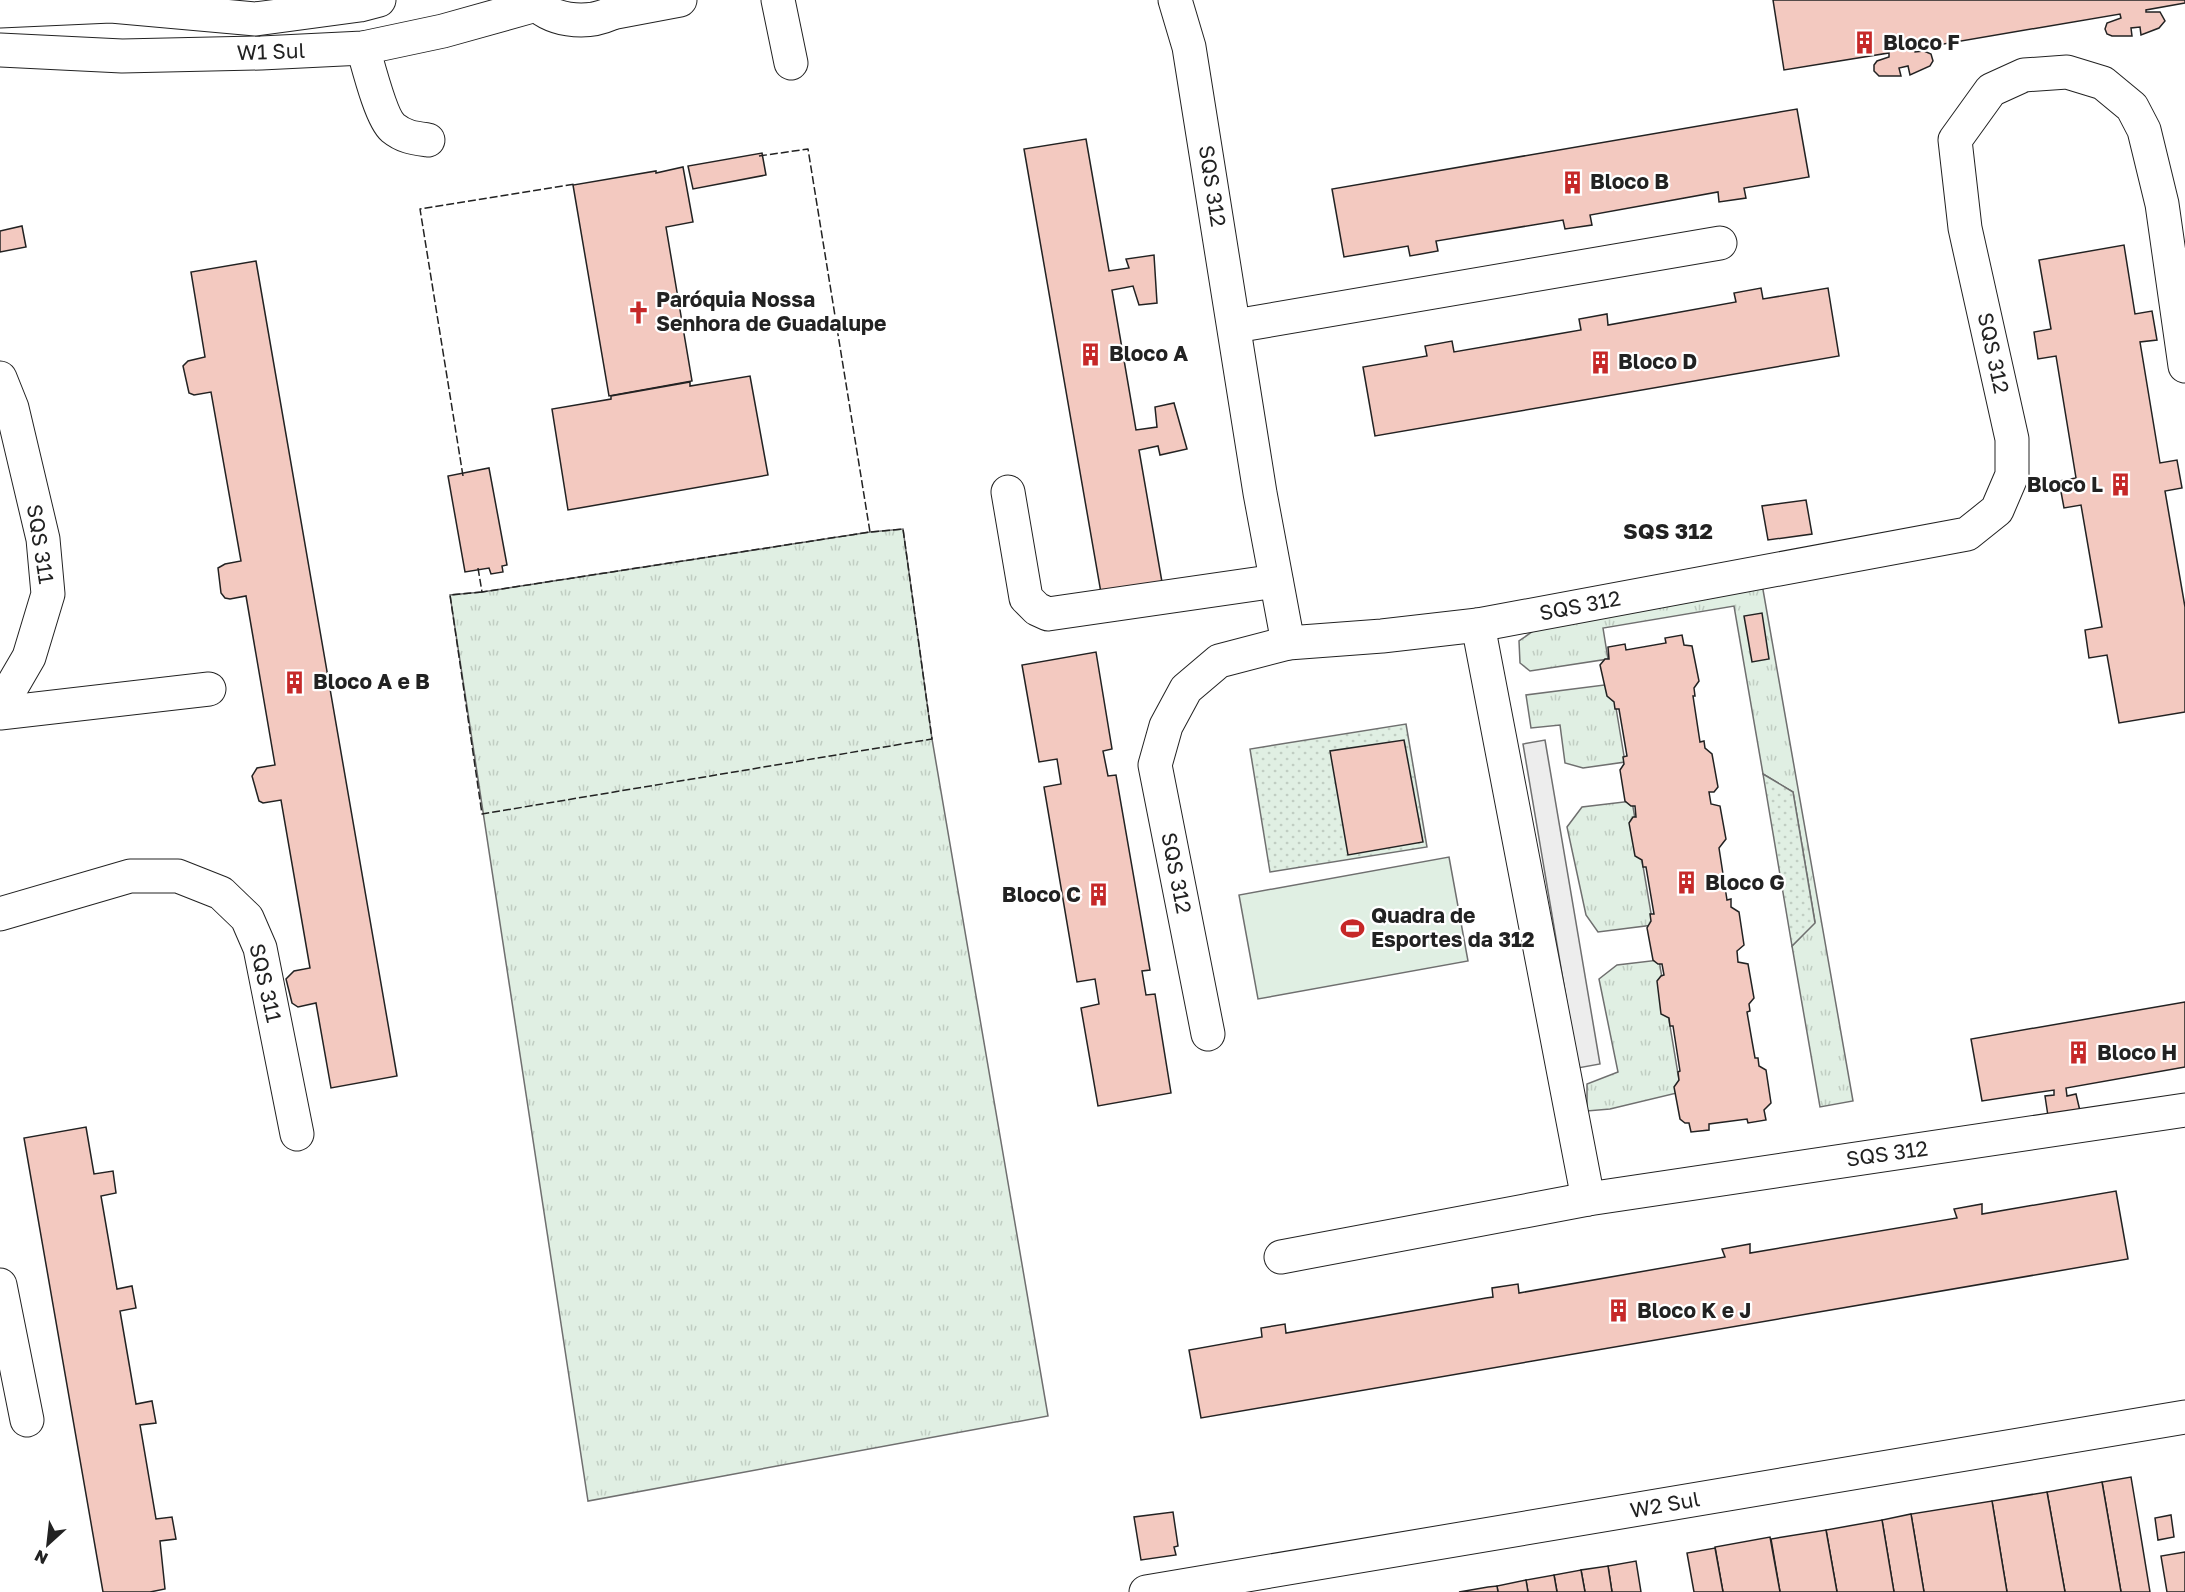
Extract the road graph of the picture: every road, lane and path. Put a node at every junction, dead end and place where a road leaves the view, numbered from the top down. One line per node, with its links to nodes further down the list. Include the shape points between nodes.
1 (379, 0): 4 (street, W1 Sul, via 256,19)
2 (680, 0): 7 (street)
3 (778, 0): 11 (street)
4 (106, 3): 8 (street, W1 Sul)
5 (534, 3): 7 (street, via 560,18 586,21); 9 (street, W1 Sul, via 443,31)
6 (1183, 3): 14 (street, SQS 312)
7 (620, 7)
8 (0, 11)
9 (363, 48): 10 (street, W1 Sul, via 122,56); 12 (street, via 391,126 408,137)
10 (0, 50)
11 (791, 63)
12 (428, 140)
13 (1720, 243): 14 (street)
14 (1235, 326): 19 (street, SQS 312)
15 (2185, 366): 20 (street, SQS 312, via 2162,204 2144,130 2132,107 2103,83 2067,72 2024,75 1991,90 1955,140 1965,228 2012,439 2012,475 1997,510 1967,534)
16 (0, 378): 17 (street, SQS 311)
17 (6, 410): 23 (street, SQS 311, via 43,539 48,594 29,657)
18 (1008, 492): 19 (street, via 1026,598 1048,614)
19 (1276, 580): 21 (street, SQS 312)
20 (1478, 625): 21 (street, SQS 312); 29 (street)
21 (1288, 643): 26 (street, SQS 312, via 1220,661 1186,689 1166,726 1155,765)
22 (209, 689): 24 (street)
23 (0, 707)
24 (0, 713)
25 (0, 914): 28 (street, SQS 311, via 130,876 178,876 221,893 247,918 260,948)
26 (1208, 1034)
27 (2185, 1110): 29 (street, SQS 312)
28 (297, 1134)
29 (1588, 1199): 30 (street, SQS 312)
30 (1281, 1257)
31 (0, 1285): 33 (street)
32 (2185, 1417): 34 (street, W2 Sul)
33 (27, 1420)
34 (1146, 1592)

